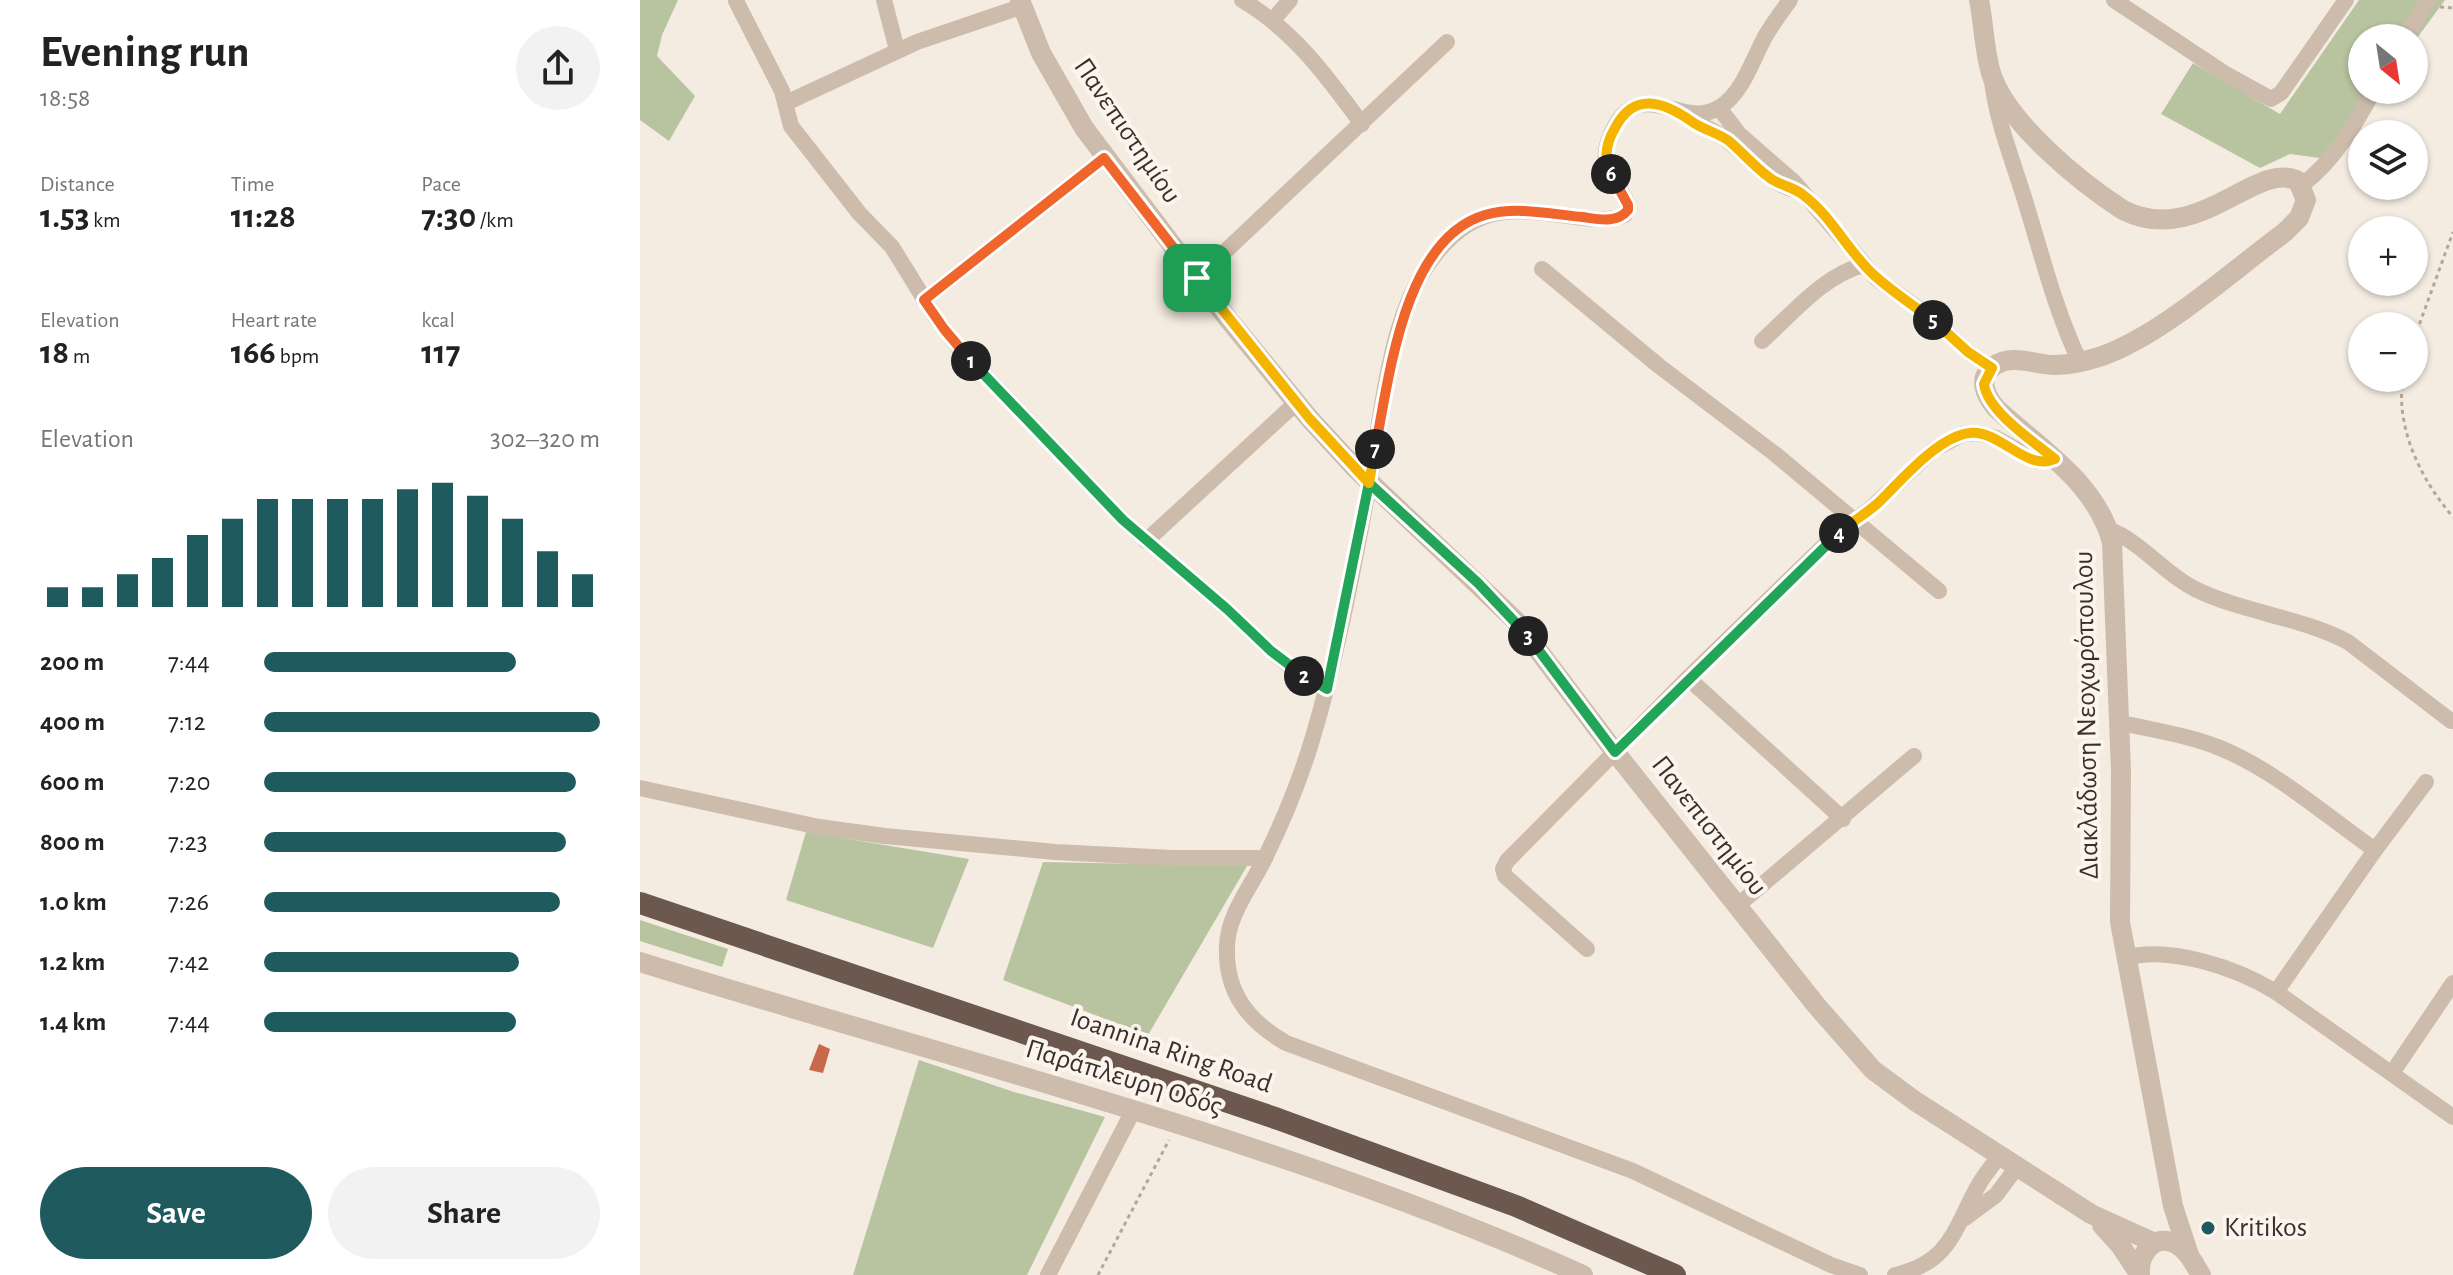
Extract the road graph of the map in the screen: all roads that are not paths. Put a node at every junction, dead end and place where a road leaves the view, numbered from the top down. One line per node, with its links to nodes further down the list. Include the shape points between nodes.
1 (884, 0): 14 (street)
2 (1242, 0): 11 (street)
3 (1290, 0): 11 (street)
4 (1790, 0): 18 (street)
5 (1979, 0): 15 (street)
6 (2114, 0): 7 (street, via 2271,99 2281,93)
7 (2346, 0)
8 (2428, 0): 12 (street)
9 (736, 1): 16 (street)
10 (1021, 3): 14 (street); 21 (street, Πανεπιστημίου, via 1046,62)
11 (1273, 20): 20 (street, via 1316,63)
12 (2413, 24)
13 (1447, 42): 20 (street)
14 (897, 50): 16 (street)
15 (1991, 75): 22 (street, via 2039,142 2130,214 2183,218 2267,179 2286,176); 29 (street, via 1997,116 2057,308)
16 (786, 103): 27 (street, via 797,135 892,247)
17 (2366, 104): 22 (street, via 2340,147)
18 (1719, 108): 19 (street); 23 (street)
19 (1681, 112): 23 (street, via 1729,141 1769,178); 33 (street, via 1642,104 1618,121 1606,157 1628,205 1622,216 1607,220 1493,213 1463,226 1436,252 1402,318)
20 (1362, 124): 26 (street)
21 (1104, 158): 26 (street, Πανεπιστημίου); 27 (street)
22 (2302, 185): 29 (street, via 2305,207 2285,232 2141,337)
23 (1800, 192): 24 (street)
24 (1863, 265): 28 (street, via 1825,284); 30 (street)
25 (1542, 269): 34 (street)
26 (1197, 278): 31 (street, Πανεπιστημίου)
27 (924, 300): 36 (street, via 979,370)
28 (1762, 341)
29 (2080, 362): 30 (street, via 2007,360)
30 (1992, 368): 32 (street, Διακλάδωση Νεοχωρόπουλου, via 1984,384 1989,399)
31 (1296, 403): 33 (street, Πανεπιστημίου); 36 (street)
32 (2055, 459): 34 (street, via 2037,461 1987,435 1963,434 1933,450); 35 (street, Διακλάδωση Νεοχωρόπουλου, via 2082,485)
33 (1369, 483): 39 (street); 42 (street, Πανεπιστημίου, via 1516,621)
34 (1854, 520): 37 (street); 38 (street)
35 (2108, 529): 40 (street, via 2131,540 2195,589 2357,647); 41 (street, Διακλάδωση Νεοχωρόπουλου, via 2115,574)
36 (1146, 541): 39 (street, via 1271,651)
37 (1939, 591)
38 (1688, 678): 42 (street); 46 (street)
39 (1327, 689): 48 (street)
40 (2451, 721)
41 (2118, 722): 47 (street, via 2230,753); 52 (street, Διακλάδωση Νεοχωρόπουλου, via 2119,904)
42 (1615, 752): 50 (street, Πανεπιστημίου); 51 (street, via 1503,869)
43 (1914, 756): 46 (street)
44 (2426, 782): 47 (street)
45 (640, 788): 48 (street, via 885,836 1055,852)
46 (1843, 819): 50 (street)
47 (2375, 850): 55 (street)
48 (1265, 858): 67 (street, via 1232,920 1227,957 1235,996 1271,1035 1306,1053 1633,1171)
49 (640, 903): 66 (highway, Ioannina Ring Road, via 1278,1119 1525,1209)
50 (1737, 906): 59 (street, Πανεπιστημίου, via 1873,1070)
51 (1587, 949)
52 (2125, 958): 55 (street, via 2149,952 2196,960); 60 (street, Διακλάδωση Νεοχωρόπουλου)
53 (640, 962): 57 (street, Παράπλευρη Οδός)
54 (2453, 983): 56 (street)
55 (2276, 992): 56 (street)
56 (2392, 1073): 58 (street)
57 (1134, 1109): 64 (street); 65 (street, Παράπλευρη Οδός, via 1432,1210)
58 (2453, 1117)
59 (2009, 1161): 61 (street, Πανεπιστημίου); 68 (street, via 1996,1195 1965,1218 1949,1244 1930,1260)
60 (2169, 1190): 62 (street, Διακλάδωση Νεοχωρόπουλου, via 2167,1221); 63 (street, Διακλάδωση Νεοχωρόπουλου)
61 (2091, 1214): 62 (street, Πανεπιστημίου); 69 (street, Πανεπιστημίου)
62 (2158, 1242): 63 (street, Πανεπιστημίου, via 2175,1243); 69 (street, Διακλάδωση Νεοχωρόπουλου, via 2142,1255)
63 (2189, 1255): 70 (street, Διακλάδωση Νεοχωρόπουλου)
64 (1048, 1275)
65 (1583, 1275)
66 (1675, 1275)
67 (1860, 1275)
68 (1895, 1275)
69 (2140, 1275)
70 (2201, 1275)

